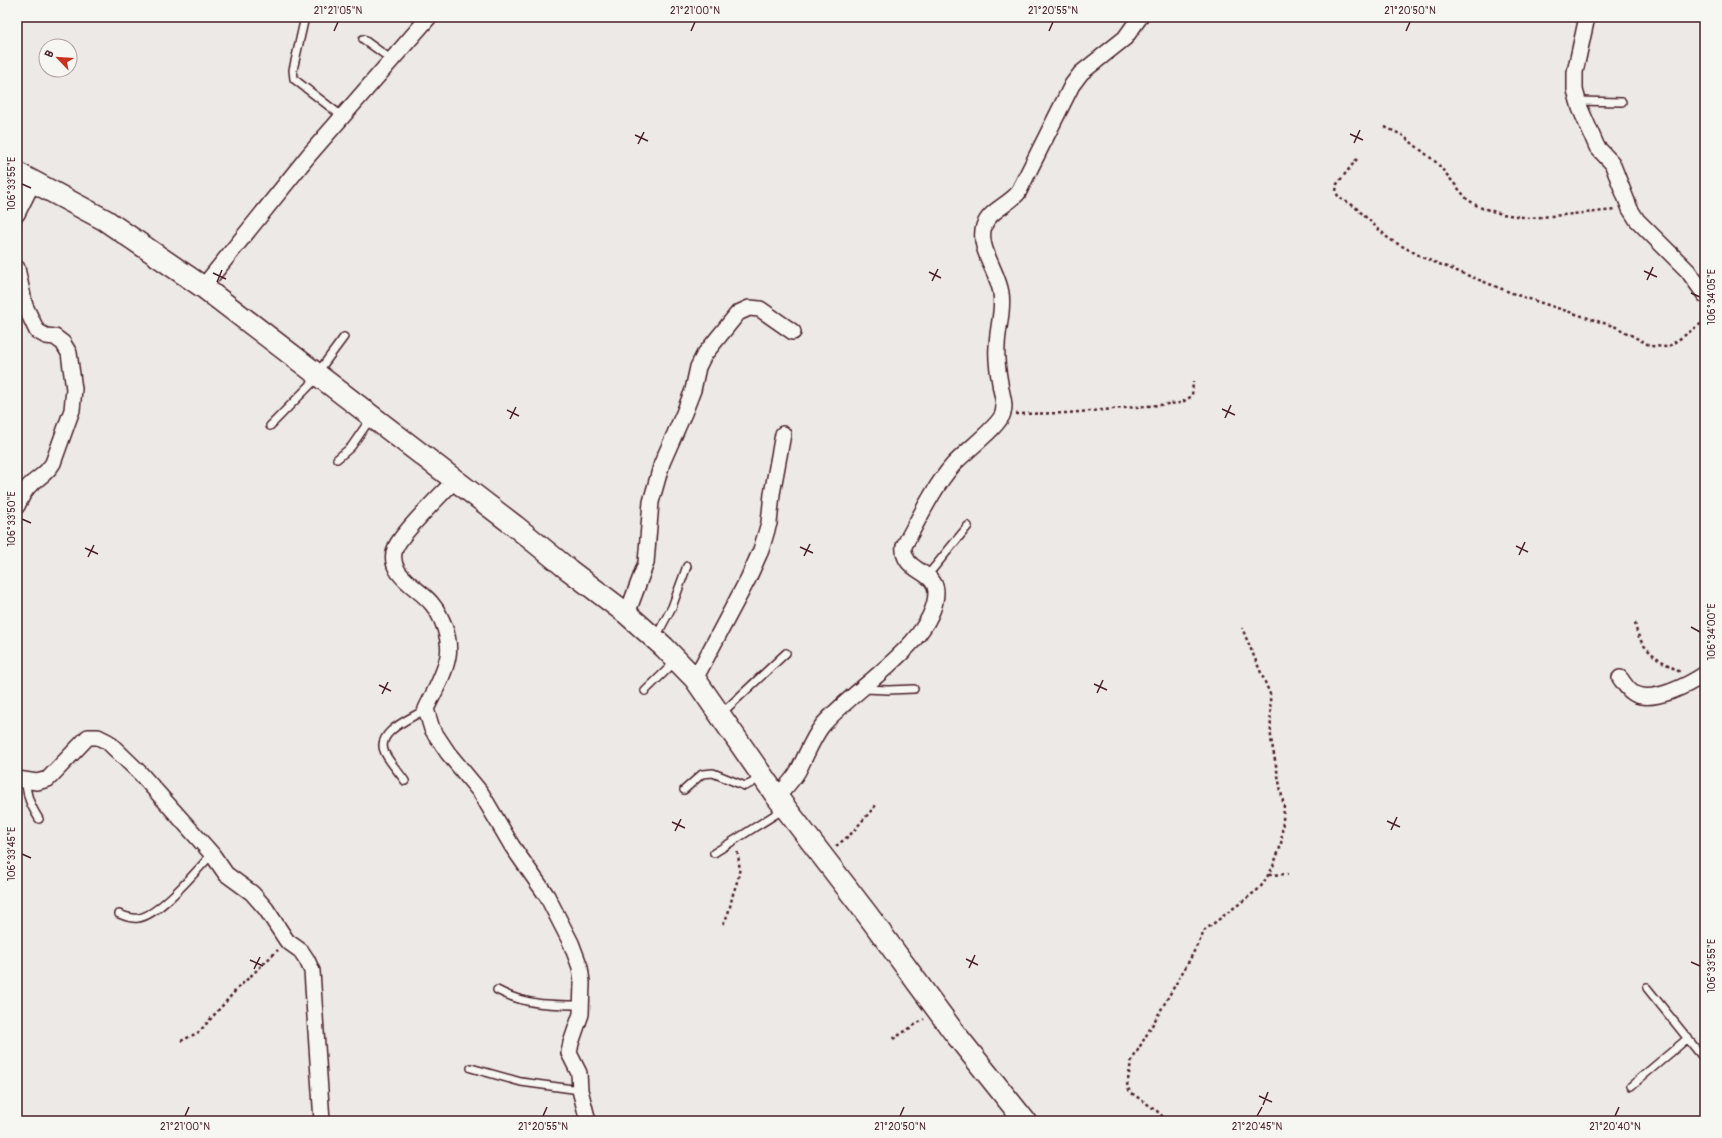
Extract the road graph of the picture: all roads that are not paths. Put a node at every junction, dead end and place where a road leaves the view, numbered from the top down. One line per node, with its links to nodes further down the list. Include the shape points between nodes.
1 (305, 17): 9 (lane, via 293,70 294,79)
2 (429, 17): 6 (street)
3 (1140, 17): 27 (street, via 1125,38 1081,73 1072,85 1018,193 1013,200 990,215 985,225 982,235 1001,292 1002,306 996,348 1004,403 1003,414 998,423 971,447 943,478 904,546 903,554 908,562)
4 (1586, 18): 7 (street, via 1575,72)
5 (363, 39): 6 (lane)
6 (392, 60): 9 (street)
7 (1578, 101): 8 (lane); 15 (street, via 1597,147 1612,163 1637,220 1688,271)
8 (1622, 102)
9 (343, 117): 13 (street, via 309,155)
10 (25, 177): 11 (street); 13 (street, via 105,220)
11 (17, 214)
12 (17, 268): 14 (street)
13 (203, 287): 18 (street)
14 (19, 289): 24 (street, via 37,331 64,343 69,353 74,389 72,410 53,464 48,472 28,487)
15 (1705, 295)
16 (793, 332): 28 (street, via 760,309 749,308 738,313 704,354 689,402 662,463 651,502 646,563)
17 (344, 337): 18 (lane)
18 (318, 375): 19 (street); 20 (lane)
19 (372, 416): 22 (lane, via 351,447); 23 (street)
20 (270, 426)
21 (782, 434): 33 (street, via 769,523 761,550)
22 (337, 459)
23 (455, 480): 28 (street); 38 (street, via 395,548 396,566 402,578 431,603 439,614 447,638 448,654 444,668)
24 (19, 498)
25 (968, 526): 27 (lane)
26 (687, 566): 29 (lane, via 672,607)
27 (927, 576): 35 (street, via 932,579 937,591 927,622 913,643)
28 (628, 614): 29 (street)
29 (655, 639): 31 (street)
30 (786, 653): 39 (lane)
31 (677, 660): 33 (street); 37 (lane)
32 (1699, 677): 34 (street, via 1663,694 1645,697 1633,693)
33 (696, 678): 39 (street)
34 (1620, 678)
35 (860, 689): 36 (lane); 44 (street, via 822,726)
36 (914, 689)
37 (645, 691)
38 (426, 709): 42 (lane, via 387,733 383,741 384,752); 51 (street, via 432,729 481,793 512,846 555,910 572,943 580,967)
39 (720, 714): 40 (street)
40 (761, 774): 43 (lane, via 752,783 744,786 713,773 702,774); 44 (street)
41 (22, 780): 45 (lane); 47 (street, via 37,782 48,779 88,737 98,736 108,742 140,773)
42 (405, 781)
43 (684, 790)
44 (781, 802): 46 (lane, via 735,840); 59 (street)
45 (39, 819)
46 (714, 853)
47 (212, 854): 48 (lane, via 178,890 152,912 139,918); 57 (street, via 226,874 252,893 266,908 287,941 301,951 312,971)
48 (120, 914)
49 (1647, 988): 52 (lane)
50 (497, 990): 51 (lane, via 525,1002)
51 (582, 1004): 56 (street, via 569,1053 579,1073)
52 (1688, 1038): 53 (lane); 55 (lane)
53 (1705, 1060)
54 (471, 1068): 56 (lane, via 521,1082)
55 (1631, 1086)
56 (580, 1090): 58 (street)
57 (322, 1121)
58 (588, 1121)
59 (1024, 1121)

